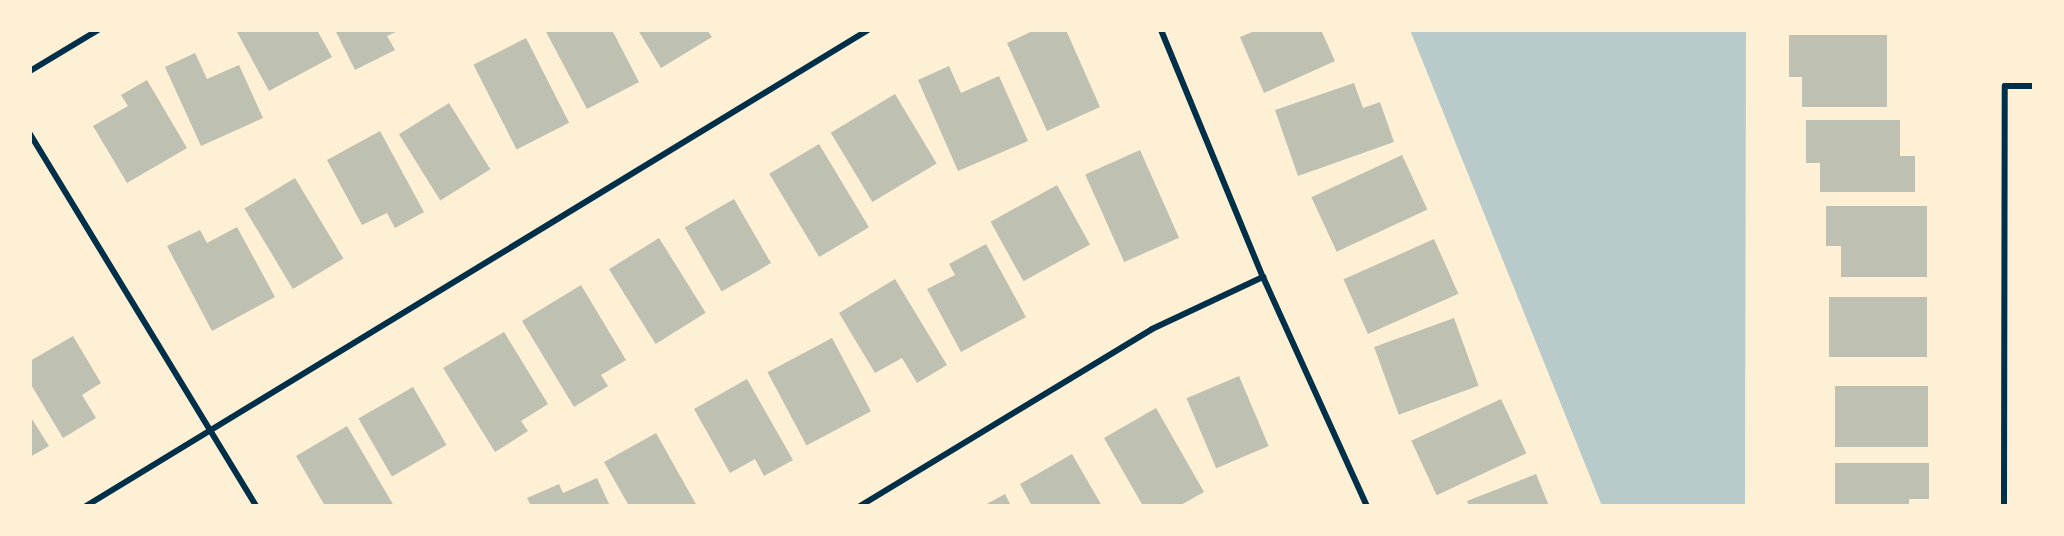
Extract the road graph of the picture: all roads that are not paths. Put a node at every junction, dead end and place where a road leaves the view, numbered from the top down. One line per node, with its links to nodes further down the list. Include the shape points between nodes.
1 (98, 30): 4 (street)
2 (868, 30): 8 (street)
3 (1161, 30): 7 (street)
4 (30, 71)
5 (2034, 86): 13 (street, via 2005,86)
6 (30, 134): 8 (street)
7 (1263, 278): 11 (street, via 1152,329); 12 (street)
8 (211, 430): 9 (street); 10 (street)
9 (86, 506)
10 (256, 506)
11 (860, 506)
12 (1367, 506)
13 (2004, 506)

